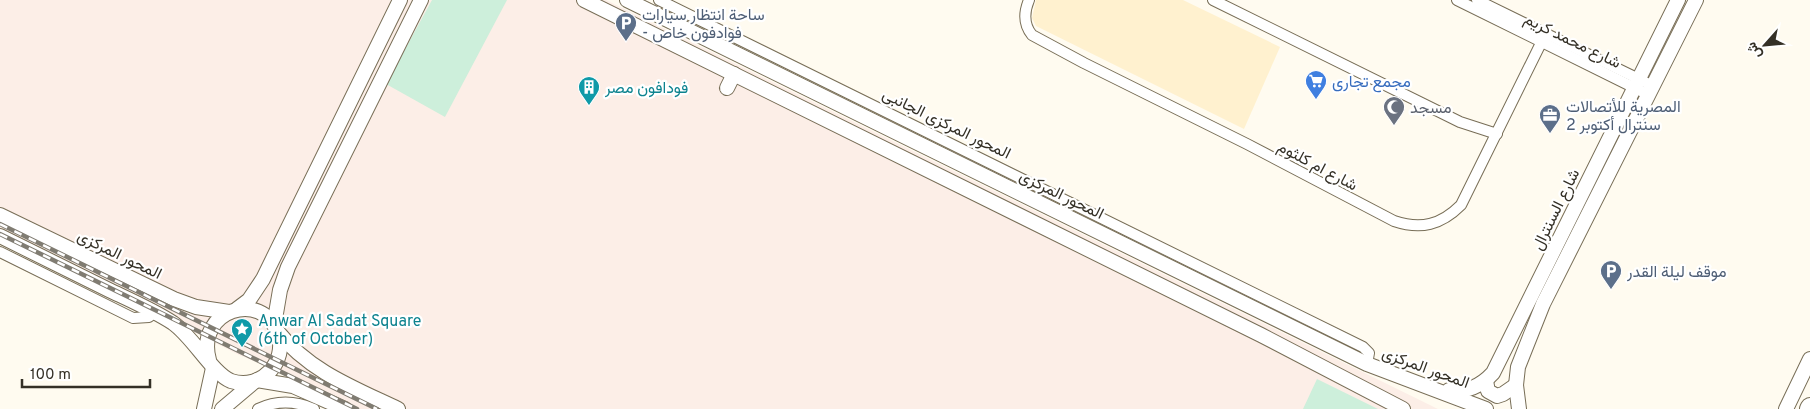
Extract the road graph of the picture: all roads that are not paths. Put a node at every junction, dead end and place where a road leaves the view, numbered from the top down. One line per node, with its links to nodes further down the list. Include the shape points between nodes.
1 (400, 0): 19 (main road)
2 (421, 0): 22 (main road)
3 (584, 0): 13 (main road)
4 (627, 0): 18 (main road, المحور المركزى)
5 (659, 0): 32 (street, المحور المركزى الجانبى, via 1363,348 1369,353)
6 (1029, 0): 17 (street, شارع ام كلثوم, via 1025,17 1032,34 1084,64 1407,225 1437,223 1450,216 1464,198)
7 (1213, 0): 17 (street, via 1460,122)
8 (1457, 0): 12 (street, شارع محمد كريم)
9 (1477, 0): 14 (street, شارع محمد كريم)
10 (1678, 0): 14 (main road, شارع السنترال)
11 (1696, 0): 16 (main road, شارع السنترال)
12 (1542, 41): 14 (street, شارع محمد كريم); 17 (street, شارع ام كلثوم)
13 (734, 74): 15 (main road); 21 (main road)
14 (1637, 83): 16 (street, شارع محمد كريم); 34 (main road, شارع السنترال, via 1500,361)
15 (727, 88)
16 (1651, 90): 35 (main road, شارع السنترال, via 1544,304 1518,367)
17 (1497, 134)
18 (971, 169): 20 (main road, المحور المركزى); 21 (main road, via 970,180)
19 (310, 184): 22 (main road); 27 (main road, via 259,286 249,300)
20 (1005, 186): 23 (main road, via 997,193); 32 (main road, المحور المركزى)
21 (962, 187): 23 (main road)
22 (324, 191): 29 (main road, via 286,272 277,301)
23 (997, 204): 43 (main road)
24 (0, 215): 27 (main road, المحور المركزى, via 174,299 196,307)
25 (0, 236): 28 (main road)
26 (0, 252): 28 (street, via 133,318 149,317)
27 (233, 310): 29 (main road, via 246,309 262,314); 31 (main road, via 211,328 206,344)
28 (155, 312): 31 (main road, via 194,342)
29 (276, 329): 33 (main road, via 280,348 276,364); 42 (main road, via 293,350 320,371)
30 (1810, 359): 46 (main road)
31 (211, 364): 33 (main road, via 231,381); 38 (main road)
32 (1367, 364): 36 (main road, المحور المركزى)
33 (256, 381): 37 (main road, via 285,383); 39 (main road)
34 (1486, 381): 35 (main road, via 1488,391 1497,396); 36 (main road, via 1460,391)
35 (1516, 385): 45 (main road, شارع السنترال)
36 (1431, 388): 44 (main road, المحور المركزى)
37 (316, 405): 40 (street, via 285,402); 41 (main road)
38 (204, 409)
39 (222, 409)
40 (258, 409)
41 (345, 409)
42 (398, 409)
43 (1403, 409)
44 (1486, 409)
45 (1518, 409)
46 (1786, 409)

